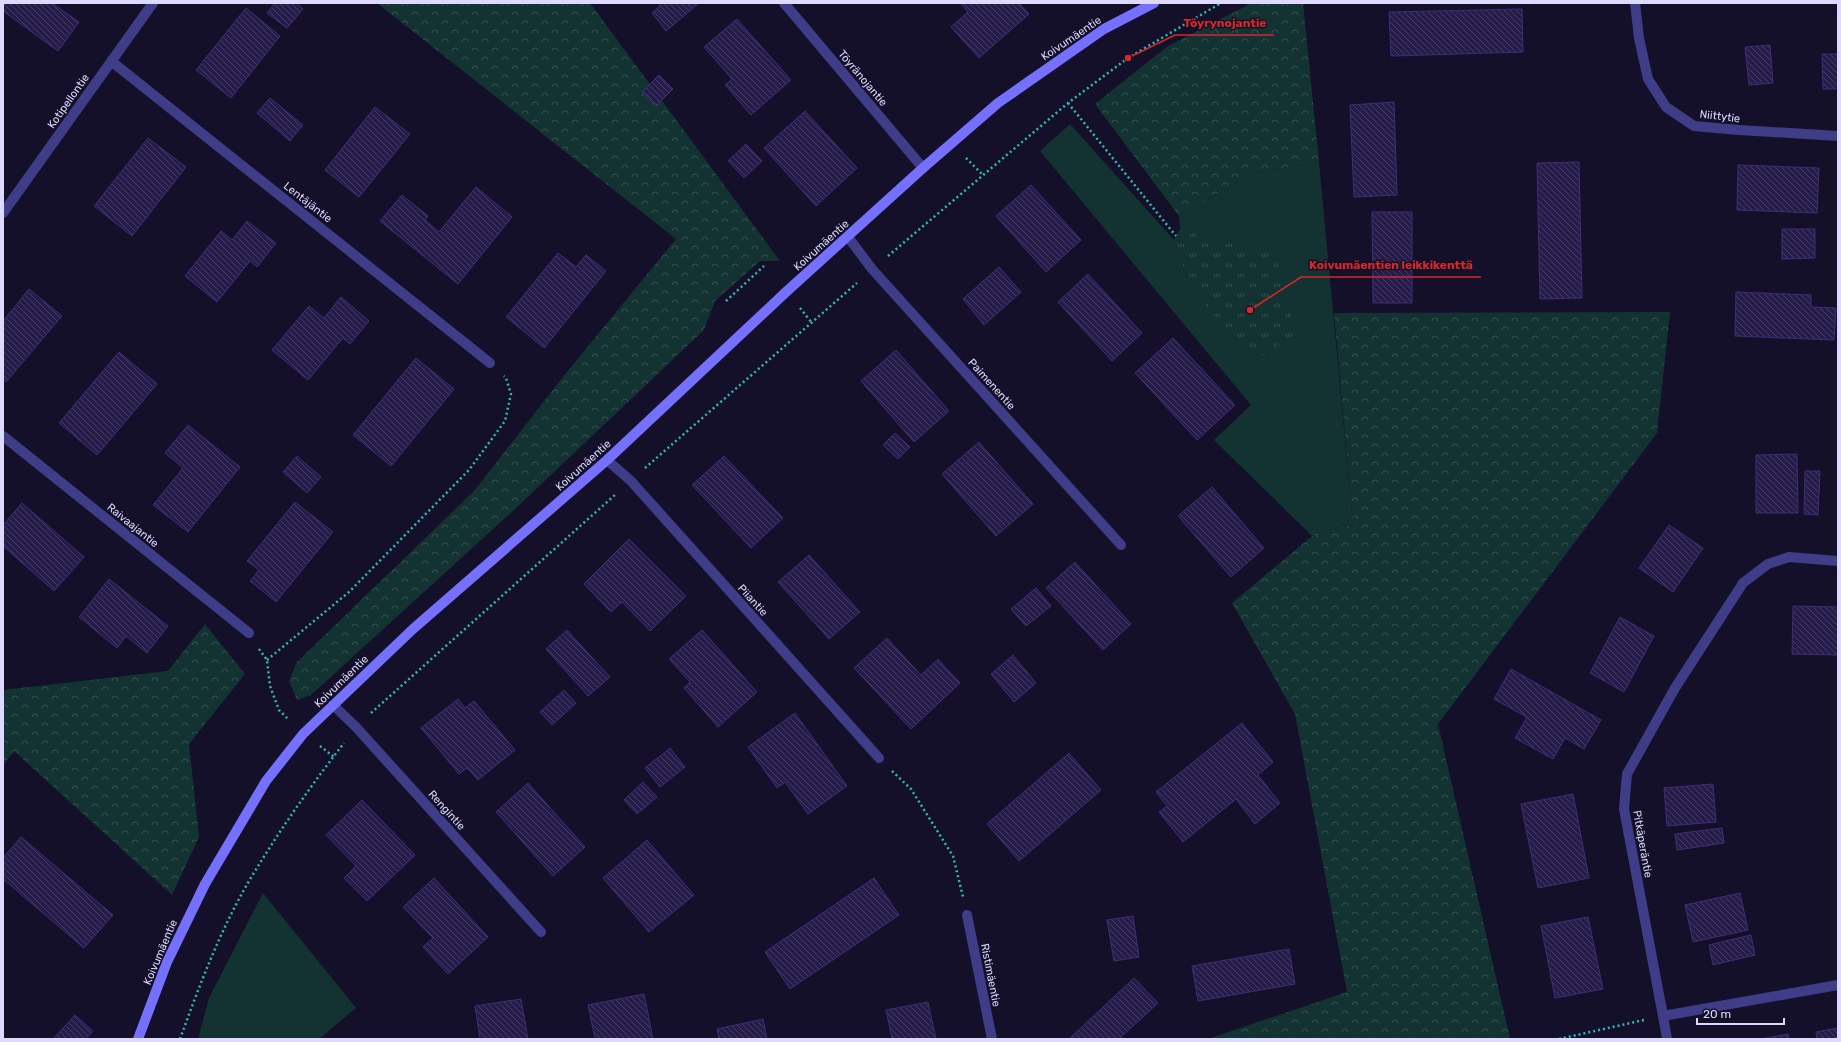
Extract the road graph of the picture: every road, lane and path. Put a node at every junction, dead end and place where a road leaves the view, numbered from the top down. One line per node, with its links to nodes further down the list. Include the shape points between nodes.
1 (153, 3): 5 (street, Kotipellontie)
2 (784, 3): 8 (street, Töyränojantie)
3 (1154, 3): 8 (street, Koivumäentie, via 1104,29 998,103)
4 (1635, 3): 7 (street, Niittytie, via 1648,79 1666,106 1694,126)
5 (111, 61): 9 (street, Kotipellontie); 14 (street, Lentäjäntie)
6 (1068, 103): 10 (path)
7 (1838, 136)
8 (924, 168): 11 (street, Koivumäentie)
9 (3, 213)
10 (1176, 236)
11 (848, 237): 16 (street, Koivumäentie); 17 (street, Paimenentie, via 872,269)
12 (764, 266): 13 (path)
13 (726, 301)
14 (490, 362): 20 (path, via 506,378 511,394 505,422 469,470 349,592)
15 (3, 436): 19 (street, Raivaajantie)
16 (607, 460): 21 (street, Koivumäentie, via 413,629); 23 (street, Piiantie, via 631,481)
17 (1122, 545)
18 (1838, 561): 27 (street, Pitkäperäntie, via 1789,558 1768,564 1743,583 1675,688 1627,774 1624,810)
19 (248, 633): 20 (path)
20 (267, 660): 22 (path, via 270,686)
21 (333, 705): 25 (street, Rengintie, via 356,727); 28 (street, Koivumäentie, via 303,734 266,781 205,884 166,962)
22 (279, 710)
23 (879, 758): 24 (path, via 911,789 953,856)
24 (967, 915): 29 (street, Ristimäentie)
25 (541, 932)
26 (1838, 985): 27 (street)
27 (1663, 1016): 30 (path); 31 (street, Pitkäperäntie)
28 (138, 1039)
29 (992, 1039)
30 (1559, 1039)
31 (1667, 1039)

